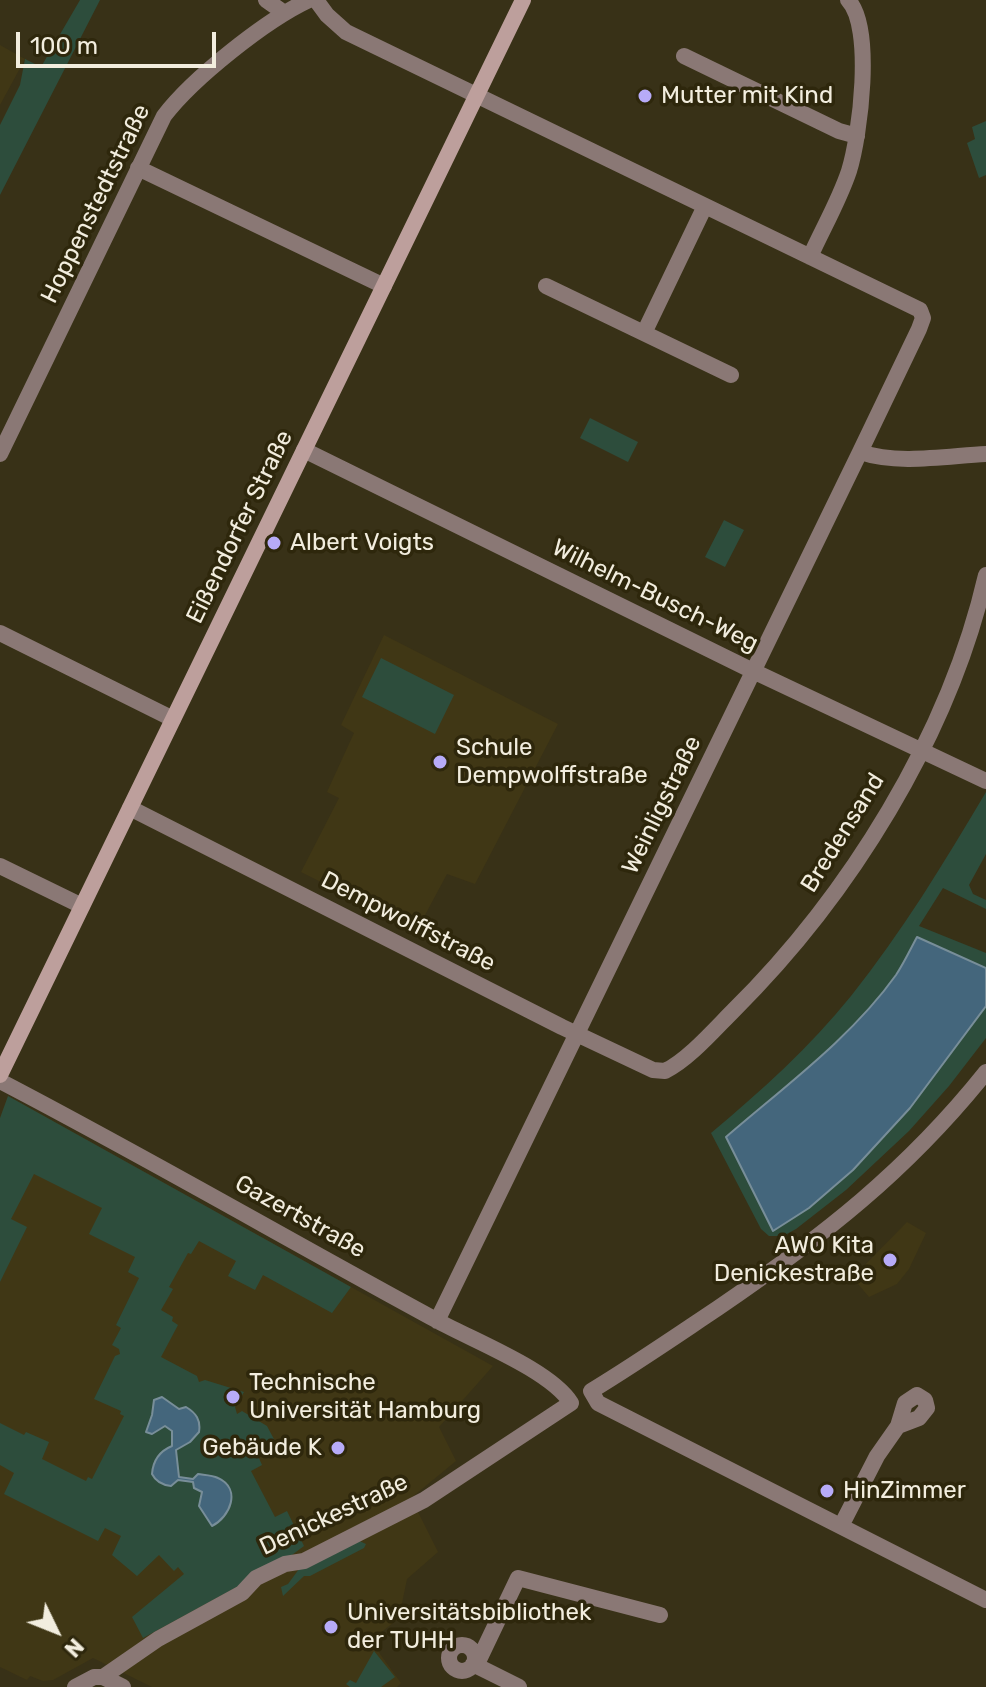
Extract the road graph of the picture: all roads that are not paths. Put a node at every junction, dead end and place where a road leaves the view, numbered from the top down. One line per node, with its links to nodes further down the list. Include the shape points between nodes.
1 (266, 0): 6 (street)
2 (309, 0): 6 (street, Hoppenstedtstraße)
3 (316, 0): 8 (street, via 346,32)
4 (523, 0): 8 (main road, Eißendorfer Straße)
5 (848, 0): 9 (street, via 858,16 861,39)
6 (283, 12): 10 (street, Hoppenstedtstraße, via 179,97)
7 (684, 56): 9 (street)
8 (476, 95): 11 (street); 13 (main road, Eißendorfer Straße)
9 (857, 136): 12 (street, via 845,182)
10 (138, 168): 13 (street); 19 (street, Hoppenstedtstraße)
11 (705, 206): 12 (street); 15 (street)
12 (810, 257): 18 (street, Weinligstraße, via 920,310 922,323)
13 (384, 286): 17 (main road, Eißendorfer Straße)
14 (546, 286): 15 (street)
15 (644, 333): 16 (street)
16 (731, 375)
17 (304, 450): 23 (street, Wilhelm-Busch-Weg); 24 (main road, Eißendorfer Straße)
18 (860, 452): 20 (street, via 874,457); 23 (street, Weinligstraße)
19 (0, 454)
20 (986, 454)
21 (986, 575): 25 (street, Bredensand, via 964,651)
22 (0, 633): 24 (street)
23 (753, 671): 25 (street, Wilhelm-Busch-Weg); 30 (street, Weinligstraße)
24 (173, 719): 27 (main road, Eißendorfer Straße)
25 (921, 749): 26 (street, Wilhelm-Busch-Weg); 31 (street, Bredensand, via 821,913 764,980)
26 (986, 781)
27 (130, 808): 29 (main road, Eißendorfer Straße); 30 (street, Dempwolffstraße)
28 (0, 866): 29 (street)
29 (82, 906): 33 (main road, Eißendorfer Straße)
30 (578, 1033): 31 (street, Dempwolffstraße, via 653,1070); 35 (street, Weinligstraße)
31 (667, 1070)
32 (986, 1072): 38 (street, via 909,1157 829,1229 591,1391 598,1403)
33 (0, 1075)
34 (0, 1081): 35 (street, Gazertstraße)
35 (437, 1321): 36 (street, Gazertstraße, via 527,1367)
36 (571, 1403): 41 (street, Denickestraße, via 424,1500 304,1561 256,1578 242,1593 158,1639)
37 (898, 1426): 38 (street)
38 (841, 1526): 39 (street)
39 (986, 1600)
40 (660, 1615): 44 (street, via 518,1578 474,1665)
41 (103, 1677): 42 (street, Denickestraße); 43 (street)
42 (75, 1687)
43 (123, 1687)
44 (519, 1687)

